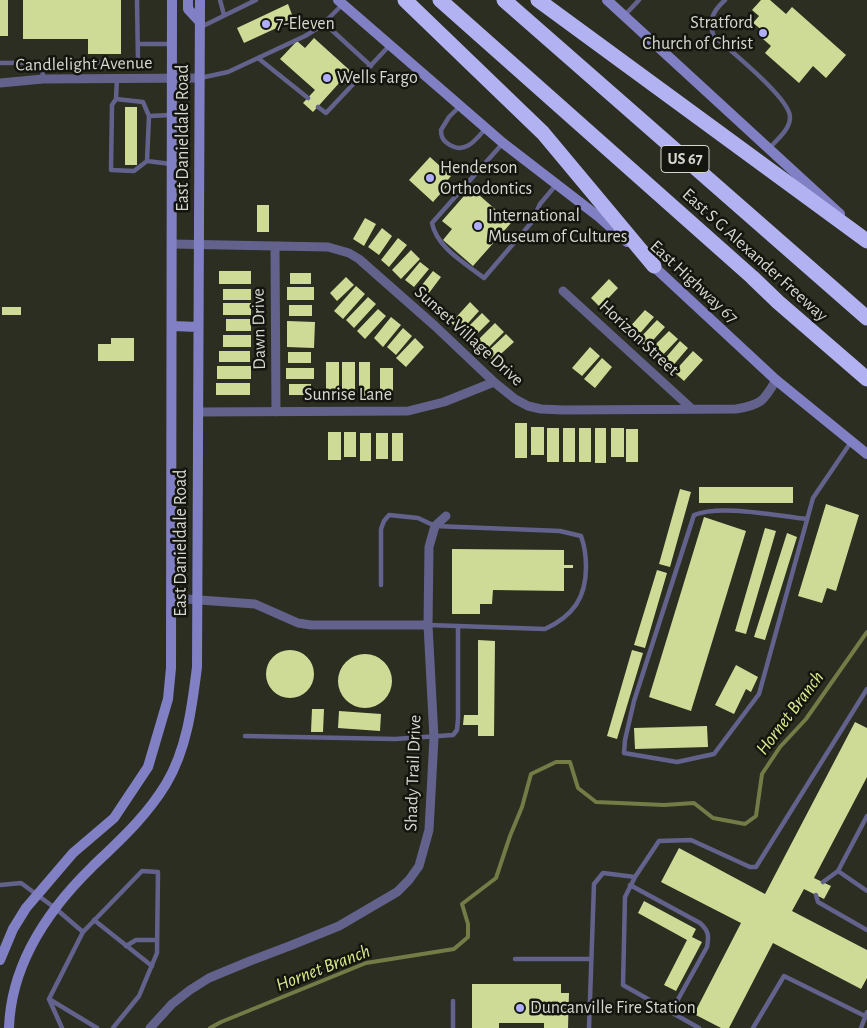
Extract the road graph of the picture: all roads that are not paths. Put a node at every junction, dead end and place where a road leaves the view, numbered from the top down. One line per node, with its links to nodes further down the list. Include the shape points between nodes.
1 (137, 0): 19 (lane)
2 (172, 0): 20 (main road, East Danieldale Road)
3 (188, 0): 18 (main road, via 188,9)
4 (200, 0): 18 (main road, East Danieldale Road)
5 (220, 0): 15 (lane)
6 (256, 0): 15 (lane)
7 (405, 0): 47 (highway, via 543,133)
8 (440, 0): 52 (highway, East S G Alexander Freeway / US 67)
9 (504, 0): 49 (highway, East S G Alexander Freeway / US 67)
10 (538, 0): 43 (highway)
11 (606, 0): 16 (main road)
12 (639, 0): 16 (lane)
13 (725, 0): 39 (lane, via 717,7 710,23 713,35 766,82 787,107 790,116 787,128)
14 (340, 2): 17 (lane); 21 (main road, East Highway 67)
15 (224, 15): 18 (lane)
16 (624, 16): 39 (main road)
17 (324, 23): 22 (lane, via 305,36); 25 (lane)
18 (200, 25): 28 (main road, East Danieldale Road)
19 (138, 44): 20 (lane); 24 (lane, via 138,62)
20 (172, 44): 27 (main road, East Danieldale Road)
21 (390, 45): 25 (lane); 33 (main road, East Highway 67)
22 (258, 58): 28 (lane, via 228,72); 31 (lane)
23 (0, 63): 24 (lane)
24 (42, 63): 29 (lane)
25 (371, 66): 34 (lane, via 326,113)
26 (117, 78): 27 (street, Candlelight Avenue); 29 (street, Candlelight Avenue); 32 (lane)
27 (172, 78): 28 (street, Candlelight Avenue); 35 (main road, East Danieldale Road)
28 (199, 78): 45 (main road, East Danieldale Road)
29 (43, 79): 30 (street, Candlelight Avenue)
30 (0, 83)
31 (308, 98)
32 (116, 99): 36 (lane, via 143,102); 40 (lane, via 112,105 111,170 134,171)
33 (460, 106): 37 (main road, East Highway 67); 37 (lane, via 441,130 443,140 454,149 462,149)
34 (318, 107)
35 (172, 115): 36 (lane); 41 (main road, East Danieldale Road)
36 (149, 116): 40 (lane)
37 (486, 128): 38 (main road, East Highway 67)
38 (503, 143): 42 (main road, East Highway 67); 42 (lane, via 432,223 441,243 484,278 531,223 540,204)
39 (769, 149): 43 (main road)
40 (147, 161): 41 (lane)
41 (172, 164): 44 (main road, East Danieldale Road)
42 (556, 185): 47 (main road, East Highway 67, via 599,217)
43 (867, 239)
44 (172, 244): 45 (street, Sunset Village Drive); 50 (main road, East Danieldale Road)
45 (198, 244): 46 (street, Sunset Village Drive); 51 (main road, East Danieldale Road)
46 (275, 246): 54 (street, Sunset Village Drive, via 328,248 349,253 435,326); 57 (street, Dawn Drive)
47 (654, 266): 53 (main road, East Highway 67)
48 (564, 291): 55 (street, Horizon Street)
49 (867, 318)
50 (172, 326): 51 (main road); 64 (main road, East Danieldale Road)
51 (198, 327): 56 (main road, East Danieldale Road)
52 (867, 379)
53 (776, 380): 55 (street, Sunset Village Drive, via 765,399 757,404); 58 (main road, East Highway 67)
54 (494, 382): 55 (street, Sunset Village Drive, via 515,399 541,409); 57 (street, Sunrise Lane, via 444,402 408,411)
55 (692, 409)
56 (198, 412): 57 (street, Sunrise Lane); 65 (main road, East Danieldale Road)
57 (276, 412)
58 (851, 441): 59 (main road, East Highway 67); 61 (lane, via 813,498)
59 (867, 454)
60 (446, 516): 62 (street)
61 (807, 519): 61 (lane, via 759,694 714,754 677,762 624,752 634,702 694,515 704,511 739,512)
62 (435, 526): 63 (lane, via 418,518 390,515 384,521 381,529); 66 (street, Shady Trail Drive, via 429,547); 67 (lane, via 560,531 581,536 586,548 583,594 556,623 545,628)
63 (381, 585)
64 (172, 598): 65 (street); 78 (main road, East Danieldale Road, via 168,699 148,767 114,818 73,853)
65 (197, 600): 66 (street, via 255,604 298,623 311,625); 80 (main road, East Danieldale Road, via 196,667 190,716 167,783 128,833)
66 (428, 625): 67 (lane); 70 (street, Shady Trail Drive)
67 (458, 626): 70 (lane, via 457,730 453,735)
68 (867, 690): 73 (lane, via 756,867 691,840 659,841)
69 (245, 736): 70 (lane)
70 (434, 738): 98 (street, Shady Trail Drive, via 429,830 419,866 410,880 377,905 339,926 203,982 172,1004)
71 (867, 816): 72 (lane)
72 (838, 871): 74 (lane); 77 (lane)
73 (634, 878): 76 (lane); 86 (lane, via 603,873 594,884)
74 (822, 882)
75 (0, 885): 78 (lane, via 21,884)
76 (630, 885): 92 (lane, via 625,897 623,985); 92 (lane, via 707,929 707,947)
77 (867, 891)
78 (37, 894): 80 (lane); 88 (main road, East Danieldale Road, via 13,929)
79 (816, 895): 82 (lane, via 818,902)
80 (55, 908): 83 (lane); 94 (main road, East Danieldale Road, via 25,958 15,987)
81 (94, 920): 83 (lane); 84 (lane, via 142,871 158,872); 85 (lane)
82 (867, 930)
83 (83, 932): 90 (lane)
84 (157, 940): 85 (lane, via 136,940); 89 (lane)
85 (126, 946): 89 (lane)
86 (591, 958): 87 (lane); 100 (lane)
87 (516, 959)
88 (0, 960)
89 (152, 966): 97 (lane, via 140,996)
90 (49, 999): 95 (lane); 96 (lane)
91 (453, 1001): 99 (lane)
92 (671, 1012): 101 (lane)
93 (866, 1014): 102 (lane, via 784,976); 103 (lane)
94 (9, 1028)
95 (62, 1028)
96 (97, 1028)
97 (113, 1028)
98 (150, 1028)
99 (453, 1028)
100 (589, 1028)
101 (699, 1028)
102 (753, 1028)
103 (861, 1028)

